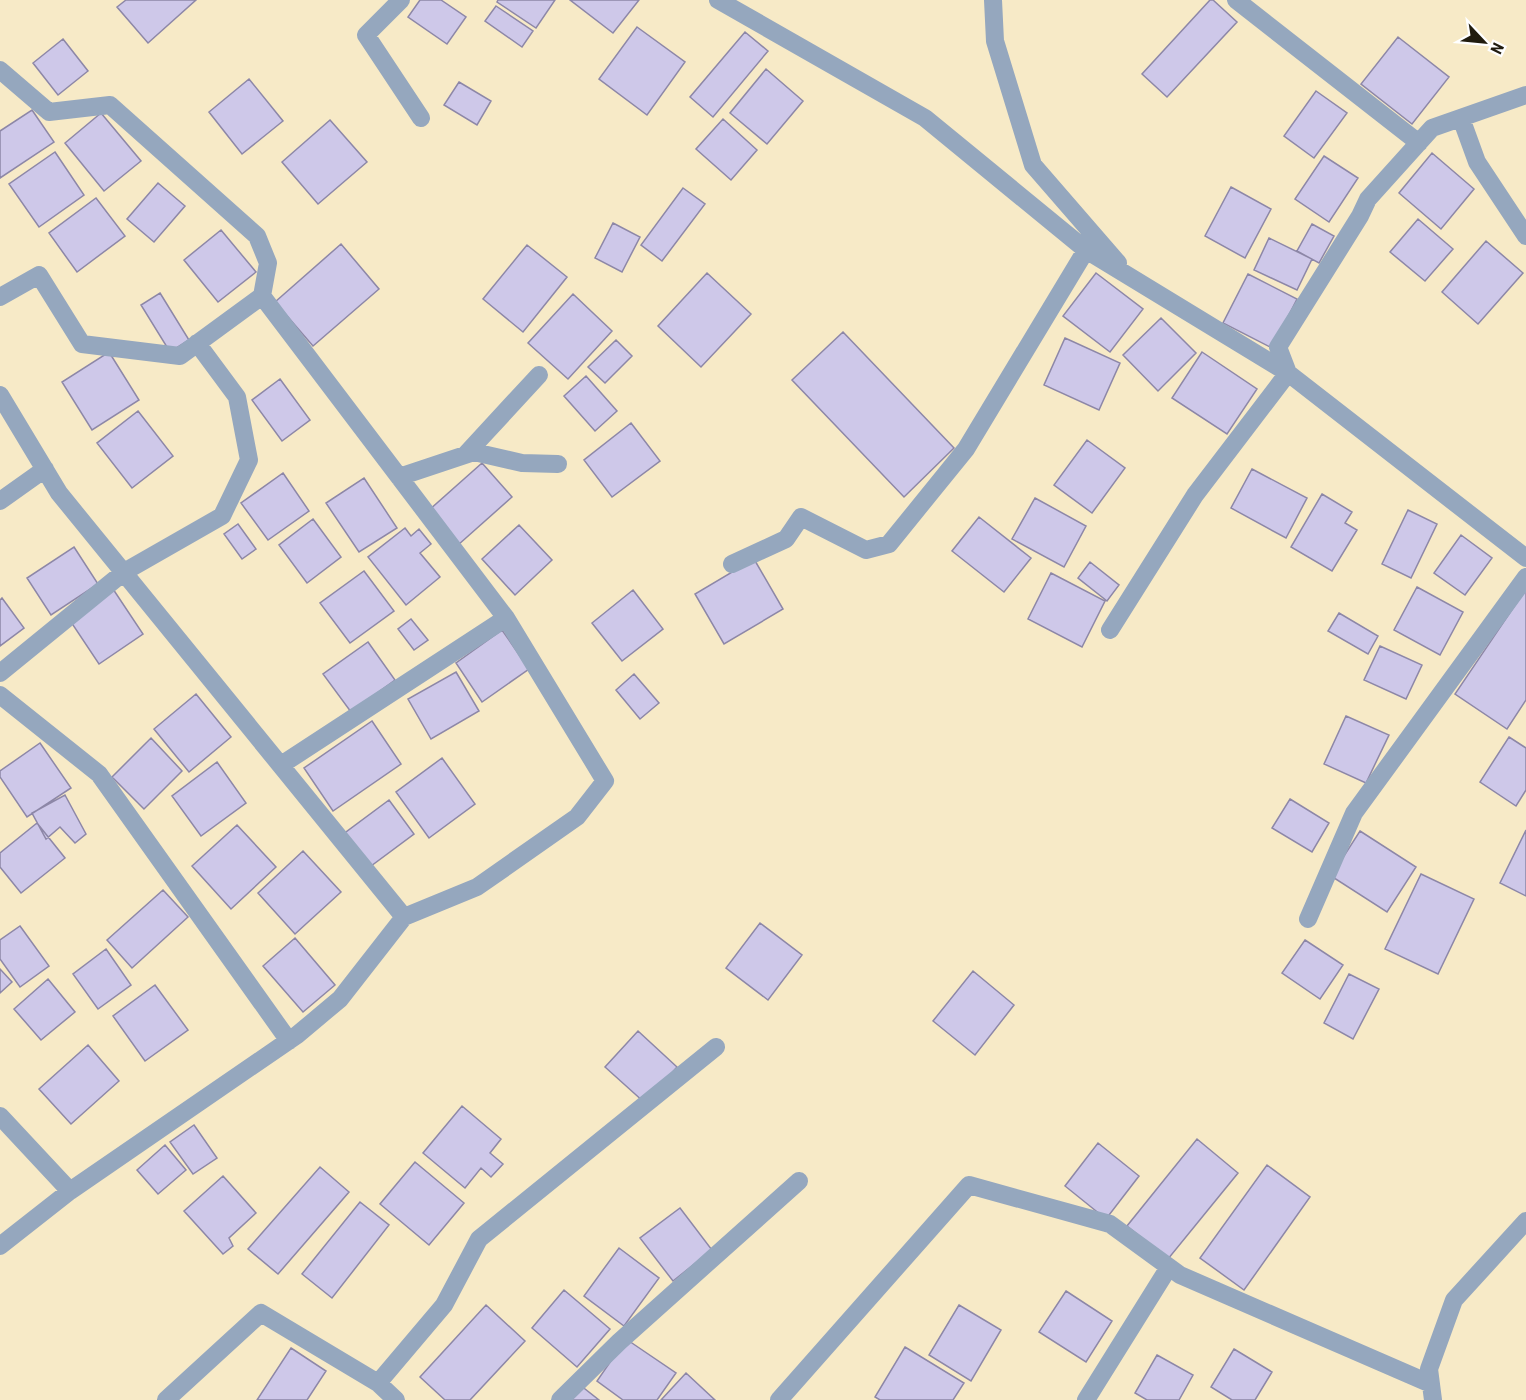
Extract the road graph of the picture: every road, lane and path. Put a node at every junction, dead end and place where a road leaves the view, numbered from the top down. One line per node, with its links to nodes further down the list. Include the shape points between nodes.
1 (401, 0): 7 (street, via 366,35)
2 (718, 0): 11 (street, via 926,118)
3 (993, 0): 12 (street, via 994,41 1033,165)
4 (1236, 0): 9 (street)
5 (0, 70): 13 (street, via 49,112 110,105 256,236 268,263)
6 (1526, 94): 8 (street)
7 (421, 118)
8 (1461, 118): 9 (street, via 1432,128); 10 (street, via 1477,162)
9 (1419, 143): 16 (street, via 1368,199 1278,347)
10 (1526, 236)
11 (1086, 250): 12 (street); 25 (street, via 966,449 889,544 866,550 801,517 786,539)
12 (1129, 276): 16 (street)
13 (262, 296): 15 (street); 22 (street)
14 (0, 297): 15 (street, via 39,276 82,344 180,356)
15 (197, 343): 26 (street, via 237,397 249,460 222,516)
16 (1288, 373): 24 (street); 29 (street, via 1195,495)
17 (539, 375): 19 (street)
18 (0, 395): 21 (street)
19 (466, 454): 20 (street); 22 (street)
20 (558, 464)
21 (45, 469): 23 (street); 26 (street, via 59,493)
22 (399, 477): 28 (street)
23 (0, 501)
24 (1526, 558)
25 (732, 564)
26 (124, 573): 30 (street); 32 (street)
27 (1526, 577): 34 (street, via 1354,813)
28 (506, 618): 32 (street); 33 (street, via 605,782 577,816 477,887)
29 (1110, 630)
30 (0, 673)
31 (0, 695): 35 (street, via 99,774)
32 (281, 765): 33 (street)
33 (404, 917): 35 (street, via 340,999)
34 (1308, 919)
35 (289, 1041): 39 (street)
36 (716, 1047): 43 (street, via 479,1239 444,1305)
37 (0, 1116): 39 (street)
38 (799, 1181): 47 (street)
39 (70, 1191): 41 (street)
40 (1526, 1221): 44 (street, via 1454,1300 1429,1369)
41 (0, 1246)
42 (1169, 1267): 44 (street); 48 (street, via 1110,1224 969,1185); 49 (street)
43 (378, 1383): 45 (street, via 261,1313); 46 (street)
44 (1432, 1392)
45 (166, 1400)
46 (396, 1400)
47 (560, 1400)
48 (778, 1400)
49 (1086, 1400)

